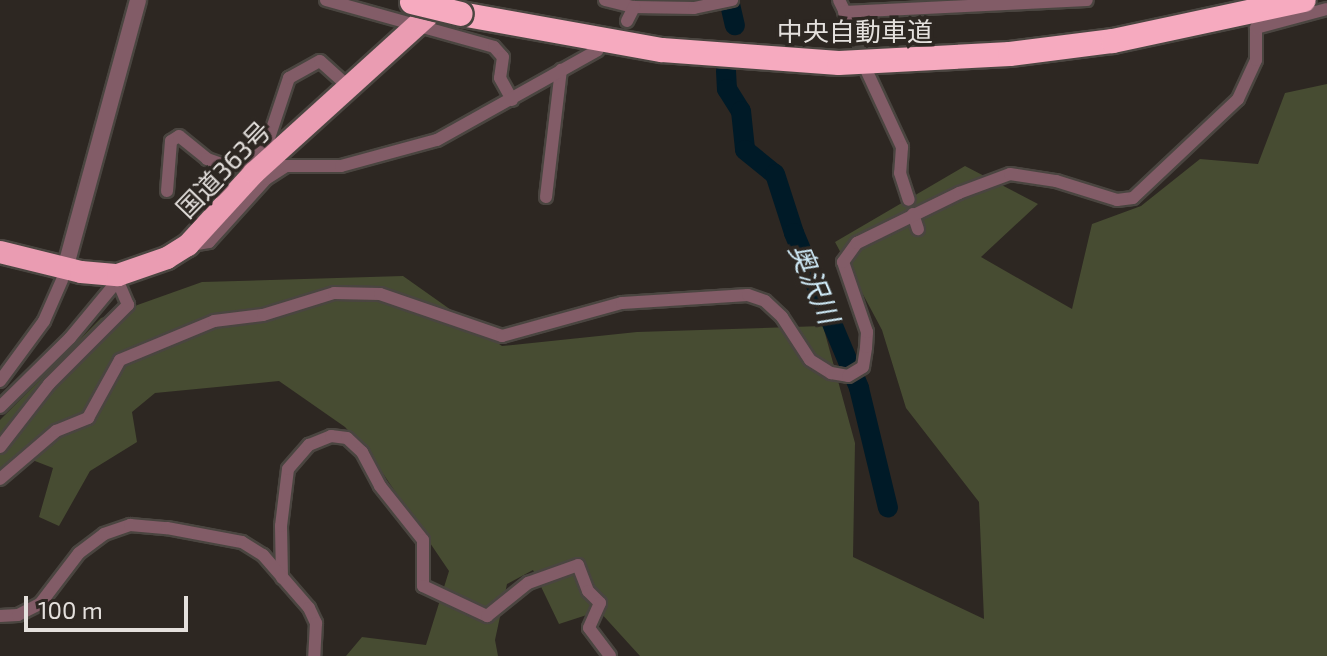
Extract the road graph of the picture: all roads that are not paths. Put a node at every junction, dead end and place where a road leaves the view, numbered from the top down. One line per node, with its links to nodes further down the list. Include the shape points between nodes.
1 (138, 0): 28 (street)
2 (326, 0): 11 (street)
3 (605, 0): 10 (street)
4 (732, 0): 10 (street, via 694,8)
5 (1087, 0): 9 (street)
6 (1232, 0): 8 (highway, 中央自動車道, via 1045,34 839,46 664,35)
7 (1304, 0): 8 (highway, 中央自動車道, via 1098,43 995,56 839,63 662,50)
8 (459, 5): 11 (highway, 中央自動車道, bridge)
9 (842, 6): 14 (street)
10 (634, 7): 13 (street)
11 (412, 9): 18 (highway, 国道363号); 19 (street, via 494,47 503,57 500,78)
12 (1327, 9): 24 (street, via 1256,28 1256,60 1238,99 1133,198 1117,200 1045,178 1010,174)
13 (627, 21)
14 (851, 25)
15 (598, 50): 17 (street)
16 (863, 63): 23 (street, via 902,147 900,173)
17 (561, 70): 19 (street); 22 (street)
18 (349, 87): 20 (highway, 国道363号); 20 (street, via 320,61 289,78)
19 (512, 100): 26 (street, via 437,140 341,166 286,166 266,179 209,242)
20 (268, 154): 21 (street, via 227,166 207,159 179,136 171,141); 26 (highway, 国道363号)
21 (167, 191)
22 (546, 197)
23 (909, 200)
24 (913, 214): 25 (street); 34 (street, via 844,255 867,332 863,367 848,376 810,360 782,317 765,301 748,295 622,303 502,336 380,294 334,293 263,315 214,321 120,360 88,418 56,431)
25 (918, 229)
26 (188, 245): 30 (highway, 国道363号)
27 (0, 252): 30 (highway, 国道363号)
28 (68, 258)
29 (62, 280): 31 (street, via 44,321)
30 (119, 280): 32 (street); 33 (street, via 128,305 43,391)
31 (0, 381)
32 (0, 407)
33 (0, 447)
34 (0, 479)
35 (282, 578): 36 (street, via 263,555 242,542 130,525 87,545 34,608); 37 (street, via 316,623); 38 (street, via 280,531 288,469 309,445 331,436 347,438 423,540 422,585 487,616 528,583 578,565 588,591 600,603 589,628)
36 (0, 616)
37 (314, 656)
38 (610, 656)

